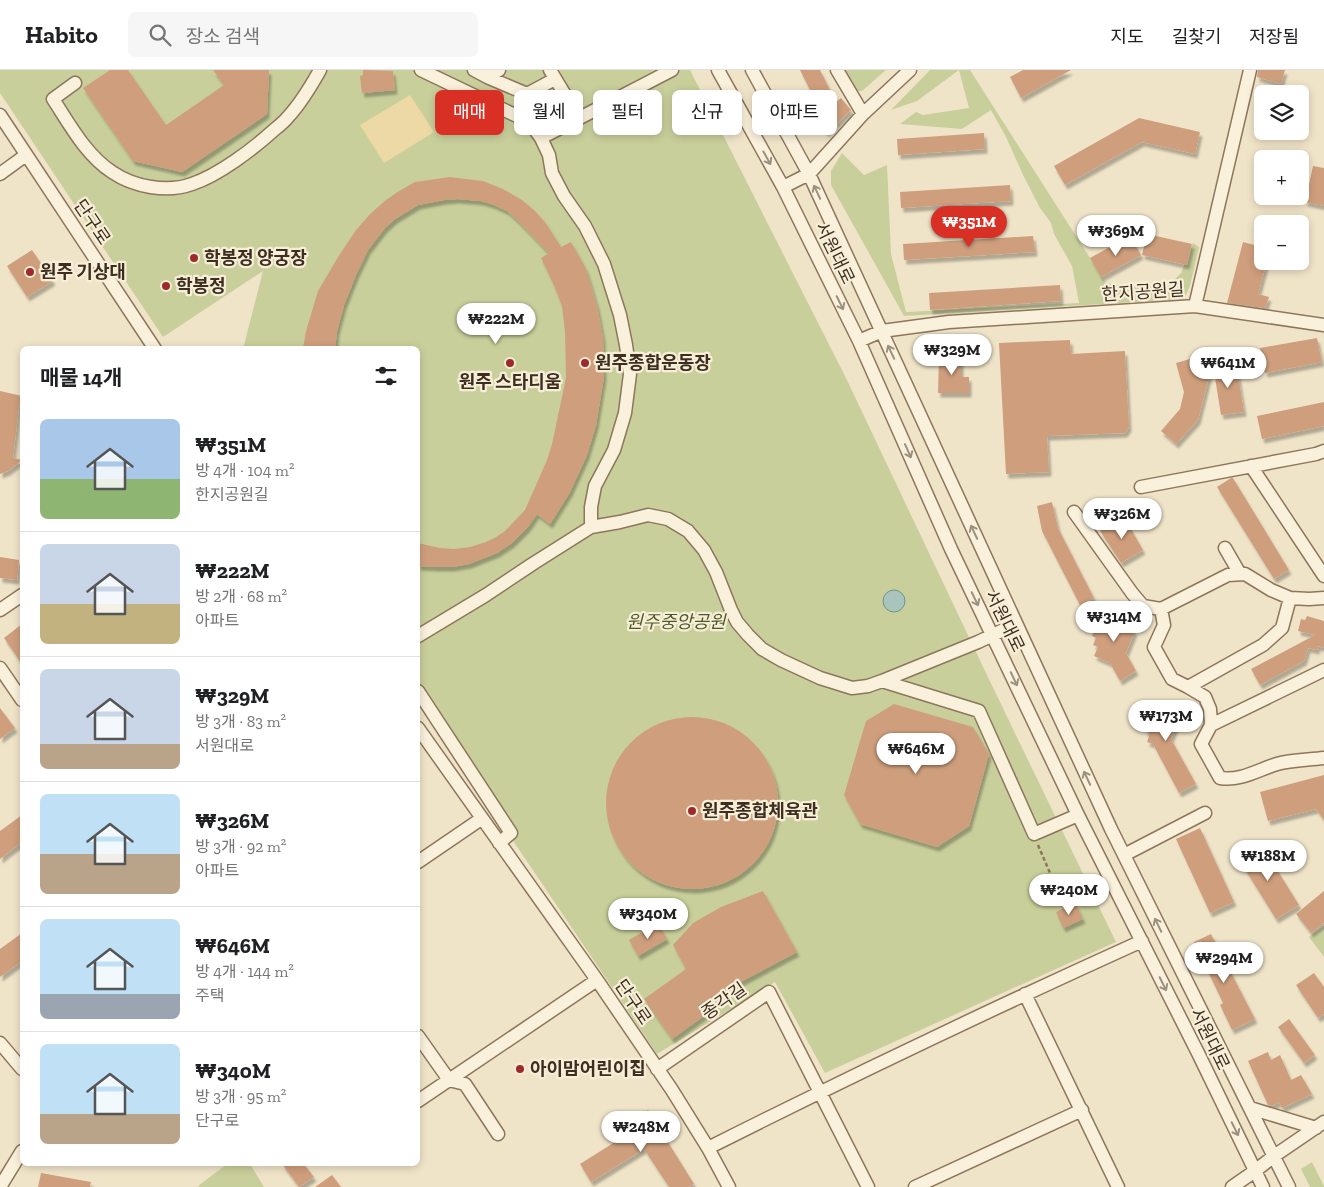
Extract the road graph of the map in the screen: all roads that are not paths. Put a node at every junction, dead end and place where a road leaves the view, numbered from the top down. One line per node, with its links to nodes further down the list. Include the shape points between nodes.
1 (320, 70): 13 (street, via 288,118 259,143 209,176 172,188 133,183 99,162 84,146 53,99)
2 (421, 70): 19 (street, via 523,119)
3 (474, 70): 12 (street)
4 (499, 70): 12 (street)
5 (672, 70): 17 (street)
6 (718, 70): 23 (street, 서원대로, one-way to 23)
7 (752, 70): 22 (street, 서원대로)
8 (838, 70): 15 (street)
9 (910, 70): 15 (street)
10 (1250, 70): 24 (street, 한지공원길)
11 (552, 74): 12 (street, via 527,94); 14 (street)
12 (487, 77)
13 (75, 84)
14 (562, 90)
15 (863, 114): 22 (street)
16 (0, 115): 20 (street, 단구로)
17 (583, 116)
18 (547, 135): 19 (street)
19 (541, 138): 33 (street, via 552,173 604,264 620,316 630,374 625,413 614,450 595,486)
20 (26, 155): 21 (street); 28 (street, 단구로)
21 (0, 174)
22 (809, 174): 23 (street); 26 (street, 서원대로, one-way to 22)
23 (783, 187): 27 (street, 서원대로, one-way to 27)
24 (1195, 306): 25 (street); 26 (street, 한지공원길, via 949,322)
25 (1324, 325)
26 (882, 331): 27 (street, 한지공원길); 42 (street, 서원대로, one-way to 26)
27 (859, 341): 44 (street, 서원대로, one-way to 44, via 951,549)
28 (153, 346)
29 (1324, 451): 30 (street)
30 (1252, 466): 31 (street); 36 (street)
31 (1141, 487)
32 (1074, 512): 40 (street, via 1143,606)
33 (592, 527): 43 (street); 47 (street, via 648,515 668,519 688,531 704,550 737,622 762,648 820,678 852,688)
34 (1226, 548): 35 (street)
35 (1240, 574): 38 (street); 40 (street, via 1228,576)
36 (1324, 576)
37 (20, 596): 41 (street)
38 (1290, 598): 39 (street); 48 (street, via 1282,628 1263,646)
39 (1324, 598)
40 (1161, 609): 48 (street, via 1164,625 1154,647 1172,679)
41 (0, 610)
42 (1016, 624): 44 (street); 58 (street, 서원대로, one-way to 42)
43 (420, 635)
44 (993, 635): 47 (street); 55 (street, 서원대로, one-way to 55)
45 (0, 668): 50 (street)
46 (1324, 670): 51 (street)
47 (882, 681): 55 (street, via 979,711 1034,834)
48 (1188, 687): 51 (street, via 1205,697)
49 (420, 694): 57 (street, via 511,833)
50 (20, 697)
51 (1211, 725): 53 (street, via 1201,744 1220,778 1252,774 1278,764)
52 (420, 731): 56 (street, 단구로)
53 (1324, 758)
54 (1205, 813): 58 (street)
55 (1078, 815): 60 (street, 서원대로)
56 (481, 819): 57 (street, 단구로); 59 (street)
57 (499, 843): 61 (street, 단구로)
58 (1124, 855): 70 (street, 서원대로, one-way to 58)
59 (420, 861)
60 (1142, 941): 62 (street); 77 (street, 서원대로, one-way to 77)
61 (597, 980): 66 (street, 단구로); 67 (street)
62 (1025, 994): 68 (street); 71 (street)
63 (420, 1039): 67 (street)
64 (0, 1043): 65 (street)
65 (20, 1067)
66 (657, 1069): 68 (street, 종각길, via 769,992); 74 (street, 단구로)
67 (449, 1080): 69 (street); 73 (street, via 465,1084)
68 (820, 1091): 74 (street); 80 (street, 종각길)
69 (420, 1100)
70 (1250, 1108): 72 (street); 76 (street, 서원대로)
71 (1082, 1110): 81 (street); 82 (street)
72 (1320, 1125): 76 (street)
73 (498, 1134)
74 (708, 1148): 79 (street, 단구로)
75 (20, 1154): 78 (street)
76 (1274, 1156): 77 (street); 85 (street, 서원대로)
77 (1255, 1171): 83 (street); 84 (street, 서원대로)
78 (0, 1187)
79 (728, 1187)
80 (868, 1187)
81 (915, 1187)
82 (1118, 1187)
83 (1232, 1187)
84 (1263, 1187)
85 (1289, 1187)

